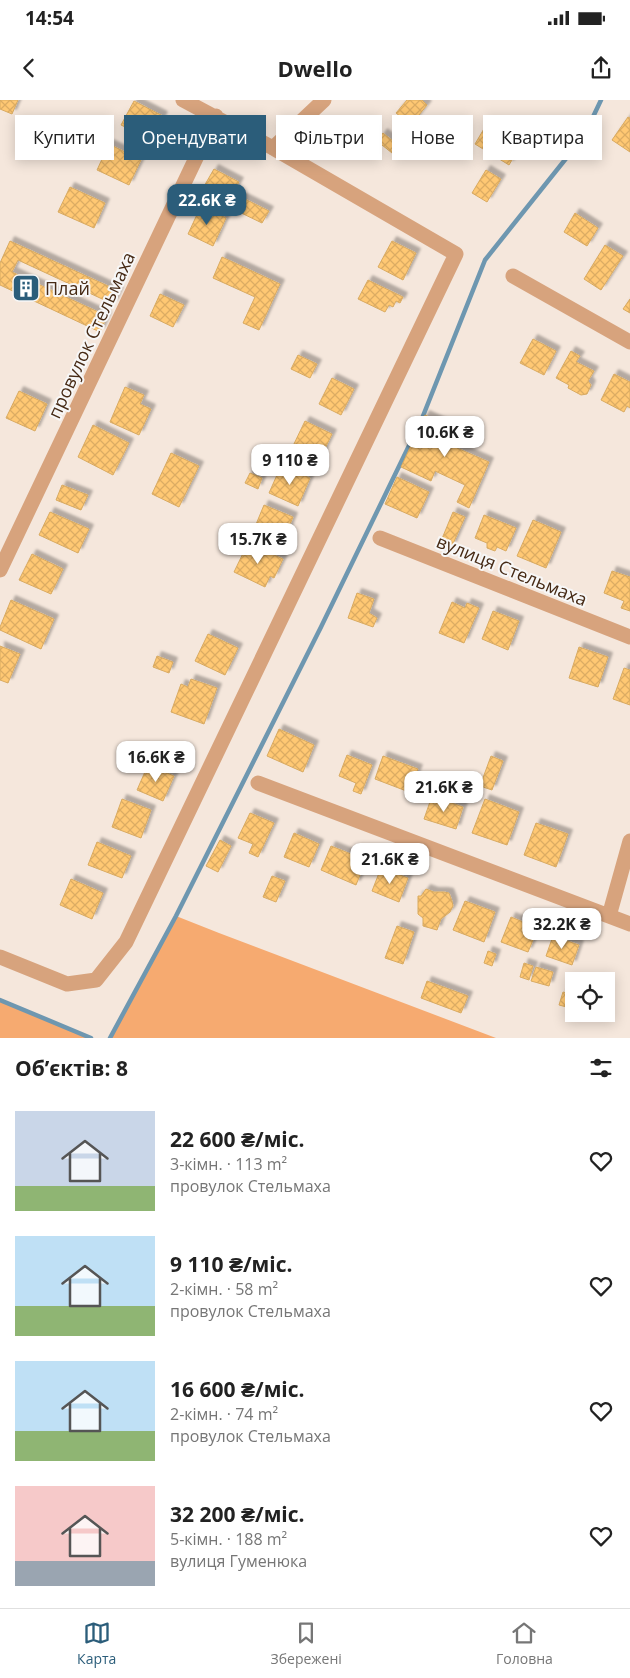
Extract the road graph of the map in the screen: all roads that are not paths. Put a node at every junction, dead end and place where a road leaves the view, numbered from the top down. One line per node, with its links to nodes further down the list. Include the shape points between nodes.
1 (183, 100): 3 (street)
2 (324, 100): 5 (street)
3 (214, 115)
4 (266, 144): 5 (street)
5 (273, 148): 16 (street, via 456,254 126,942 96,980 67,984)
6 (195, 160): 10 (street, провулок Стельмаха)
7 (513, 276): 8 (street)
8 (630, 342)
9 (380, 538): 11 (street, вулиця Стельмаха)
10 (0, 570)
11 (630, 637)
12 (258, 783): 14 (street)
13 (630, 841): 14 (street)
14 (608, 916): 15 (street)
15 (630, 924)
16 (0, 957)

